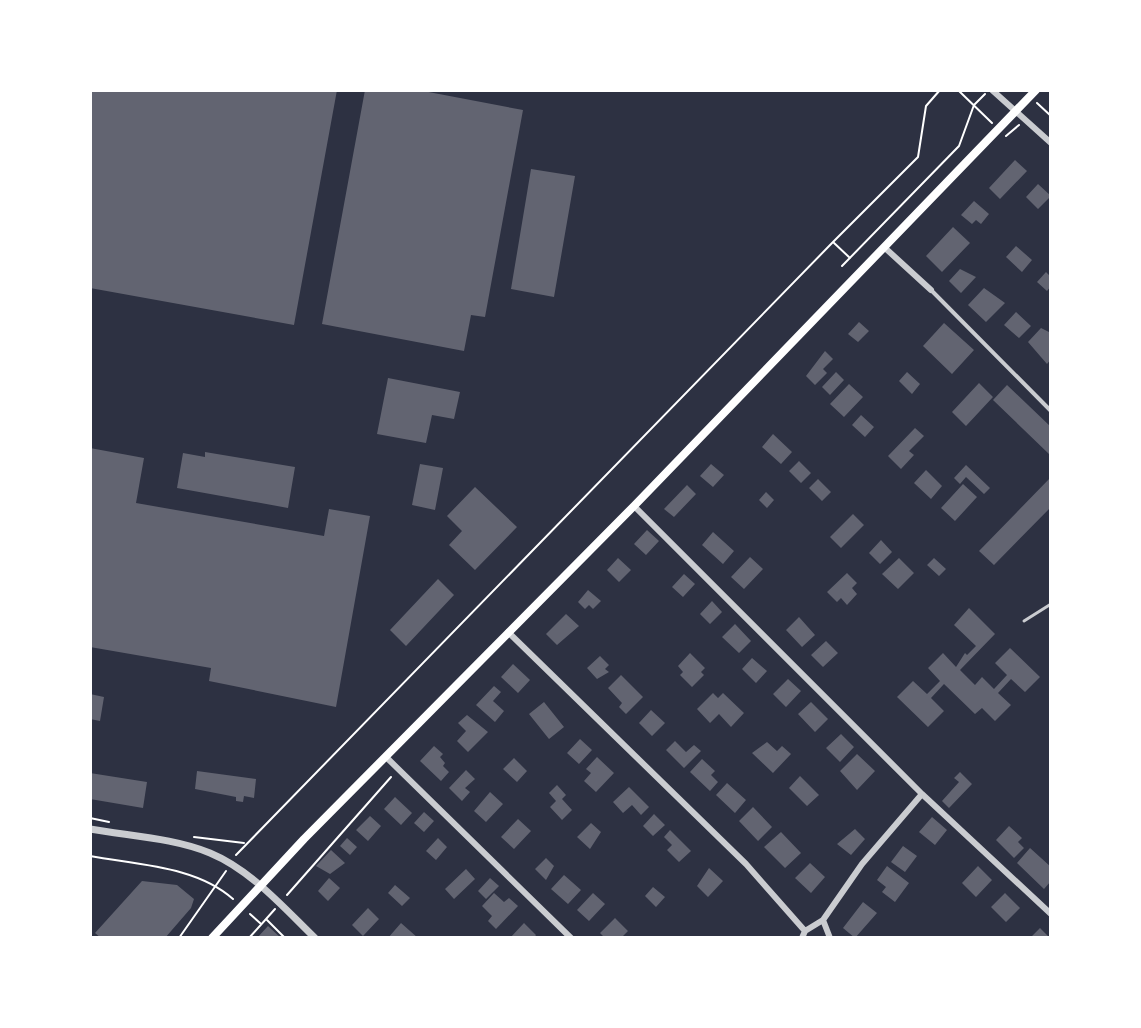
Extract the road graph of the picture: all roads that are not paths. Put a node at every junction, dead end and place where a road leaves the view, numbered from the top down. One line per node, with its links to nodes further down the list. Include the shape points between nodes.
1 (990, 90): 3 (street)
2 (1033, 93): 3 (main road)
3 (1015, 112): 4 (street); 5 (main road)
4 (1051, 143)
5 (884, 247): 6 (street); 8 (main road)
6 (931, 290): 7 (street)
7 (1051, 411)
8 (634, 506): 11 (main road); 13 (street)
9 (1051, 604): 10 (lane)
10 (1024, 621)
11 (508, 632): 12 (main road); 18 (street, via 746,864)
12 (386, 757): 15 (main road); 21 (street)
13 (922, 794): 16 (street); 17 (street)
14 (90, 829): 15 (street, via 189,846 230,864)
15 (259, 885): 19 (main road); 20 (street)
16 (1051, 914)
17 (823, 920): 18 (street); 22 (street)
18 (804, 934)
19 (212, 938)
20 (315, 938)
21 (571, 938)
22 (830, 938)

